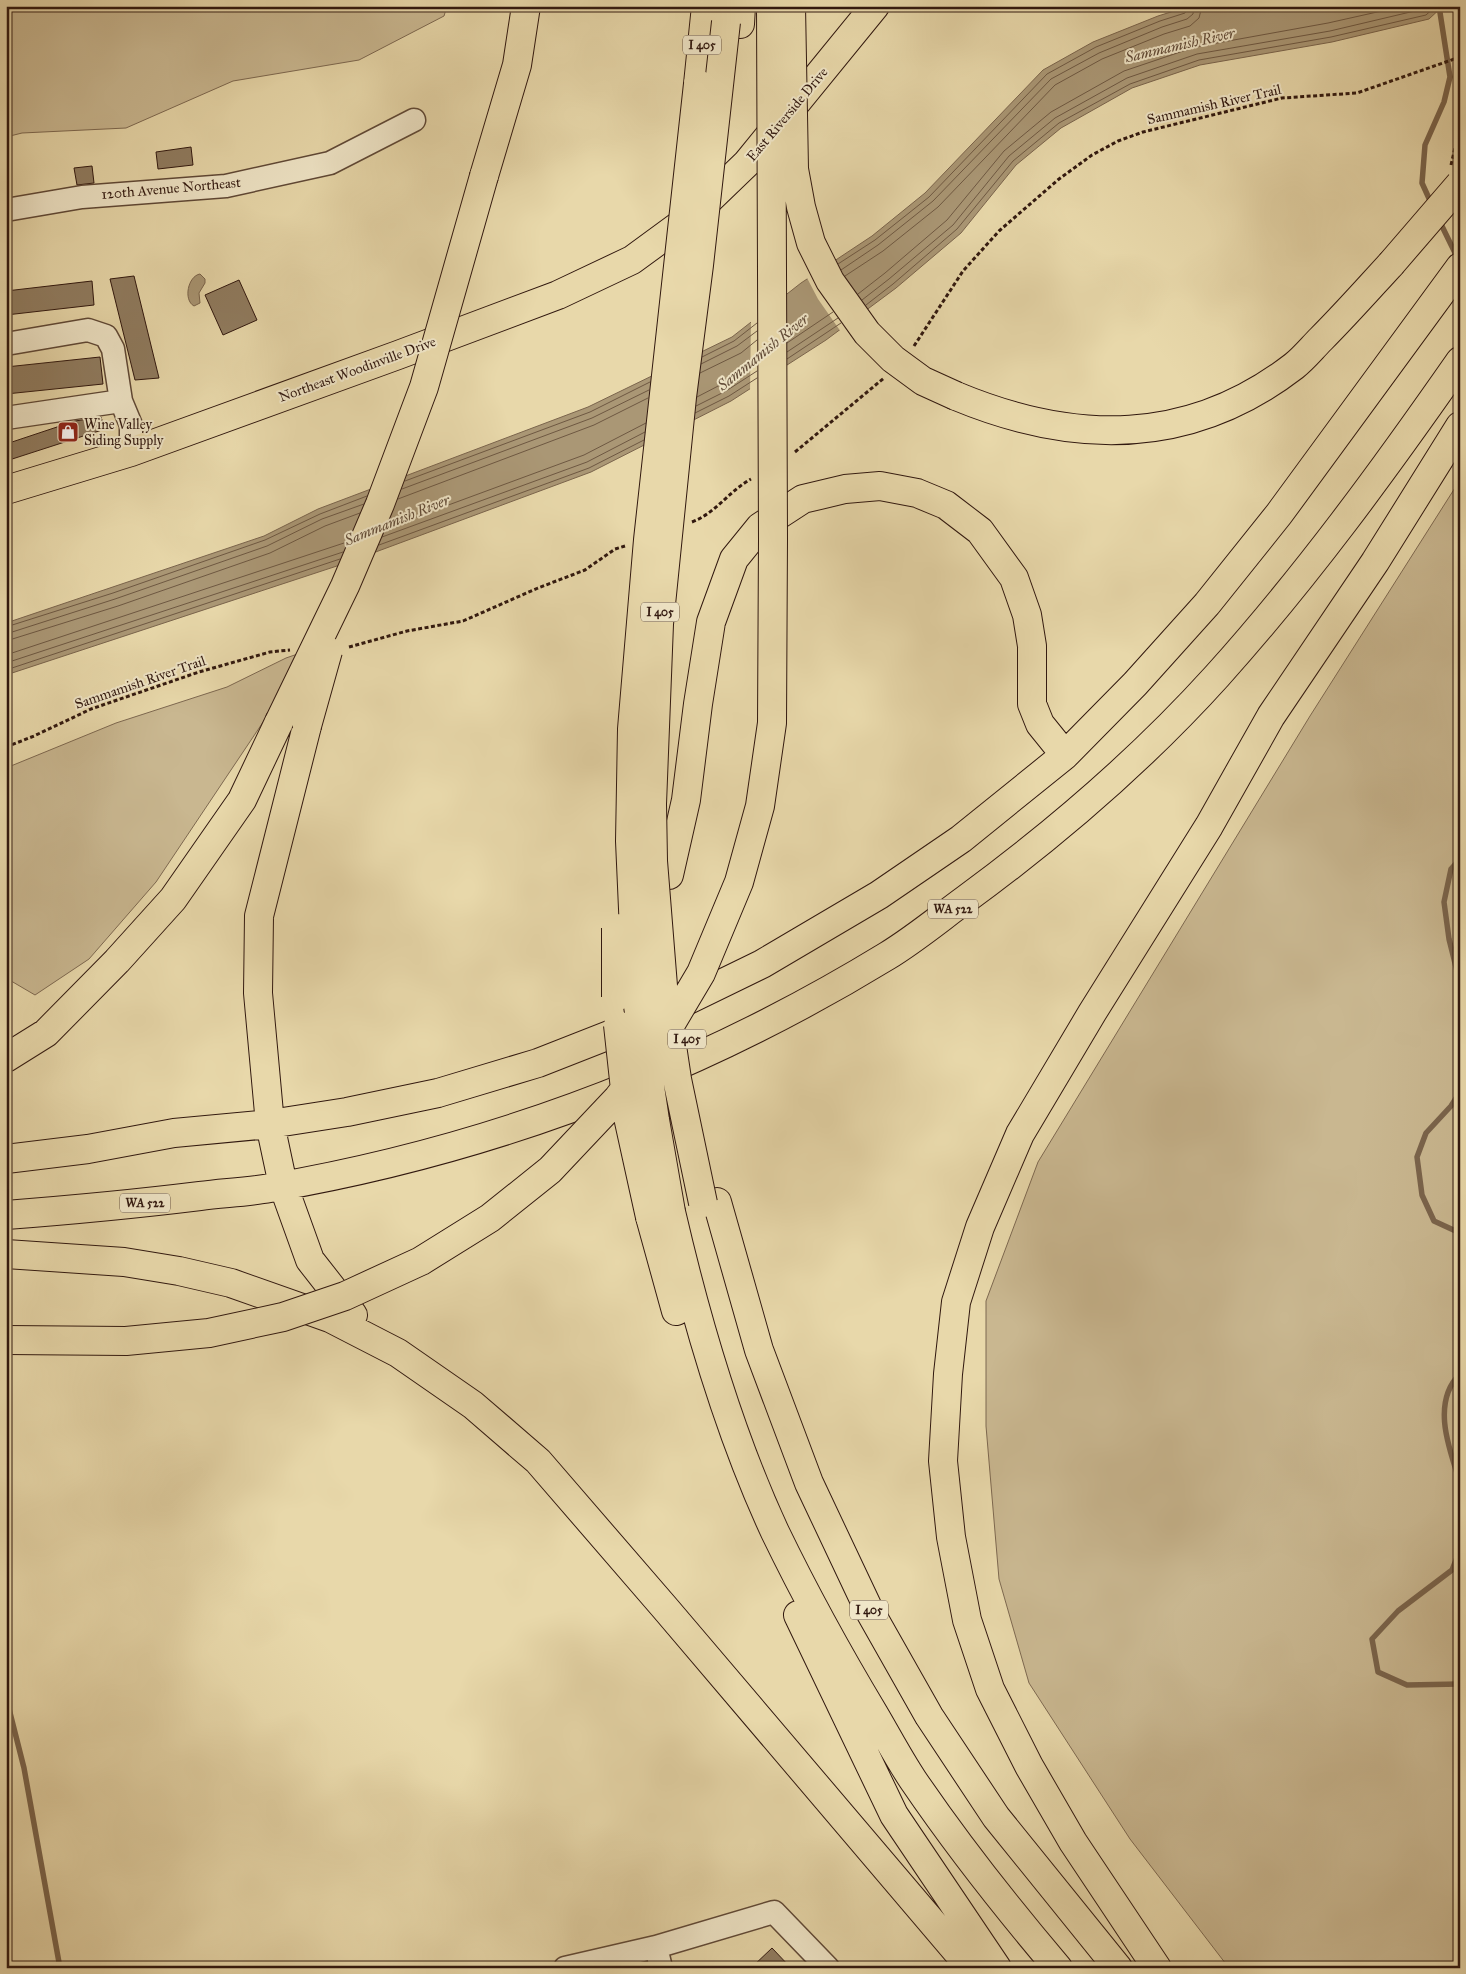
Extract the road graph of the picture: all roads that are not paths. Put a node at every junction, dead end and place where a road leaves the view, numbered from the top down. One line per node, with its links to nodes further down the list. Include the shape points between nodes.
1 (526, 6): 20 (main road, bridge, via 517,65 424,387)
2 (690, 6): 7 (main road, I 405)
3 (771, 6): 31 (main road, bridge, via 772,723 760,806 739,882 701,973 659,1044 618,1098 550,1170 490,1218 421,1261 345,1296 283,1316 209,1333 126,1341)
4 (792, 6): 9 (main road, bridge, via 794,169 811,243 830,281 867,333 893,359 923,381 1010,416 1058,426 1116,431 1177,424 1232,405 1295,365 1341,320)
5 (875, 6): 11 (main road, East Riverside Drive, via 747,162)
6 (728, 13): 7 (main road, I 405); 22 (main road, I 405, via 700,390 669,719); 27 (main road, I 405, bridge, via 682,397 659,624 652,804 663,986 677,1079)
7 (691, 83): 29 (main road, I 405, bridge, via 626,639 618,773 616,997 628,1117)
8 (414, 120): 10 (lane, 120th Avenue Northeast, via 330,163 226,186 82,197)
9 (1460, 184)
10 (6, 210)
11 (692, 216): 18 (main road, Northeast Woodinville Drive, via 632,260 558,295)
12 (1460, 267): 21 (main road, via 1279,514 1206,604)
13 (6, 344): 15 (lane, via 88,330 106,336 113,349)
14 (1454, 369): 26 (main road, WA 522, via 1293,588 1215,678 1128,767 1030,851 891,954 729,1042 608,1096 496,1134 378,1166)
15 (121, 401): 16 (lane); 18 (lane, via 131,425)
16 (6, 418)
17 (1460, 426): 43 (main road, via 1375,562 1271,716 1209,826 1020,1134 980,1227 956,1302 943,1461 951,1537 967,1620 990,1689 1029,1766 1073,1842)
18 (131, 452): 19 (main road, Northeast Woodinville Drive)
19 (6, 490)
20 (345, 586): 23 (main road, bridge, via 242,800 173,899 46,1033); 24 (main road, bridge, via 259,916 258,993)
21 (1064, 755): 22 (main road, via 1040,724 1032,704 1032,646 1028,615 1014,578 980,531 946,505 917,493 880,486 845,489 803,499 760,527 734,559 711,622 686,800); 24 (main road, via 961,839 879,895 762,964 645,1021 538,1063 438,1093)
22 (669, 875): 27 (main road, I 405, via 674,947)
23 (6, 1058)
24 (270, 1124): 25 (main road, via 174,1133 88,1149); 26 (main road)
25 (6, 1159)
26 (284, 1185): 28 (main road, WA 522, via 122,1206); 32 (main road, via 310,1260 355,1318)
27 (710, 1202): 41 (main road, I 405, via 730,1302 754,1382 816,1535 861,1630 920,1732 1007,1860); 42 (main road, I 405, via 762,1359 809,1483 869,1610 929,1716 996,1817)
28 (6, 1215)
29 (661, 1215): 33 (main road, I 405, via 685,1345 774,1568); 40 (main road, I 405, via 686,1277 737,1437 775,1530 810,1601 912,1779 980,1873)
30 (6, 1254): 32 (main road, via 124,1262 230,1283 330,1318)
31 (6, 1340)
32 (398, 1353): 37 (main road, via 473,1405 538,1461)
33 (797, 1614): 38 (main road, via 894,1815); 39 (main road, I 405, via 912,1802 1003,1927)
34 (658, 1958): 35 (lane); 36 (lane, via 774,1912)
35 (565, 1968)
36 (828, 1968)
37 (971, 1968)
38 (996, 1968)
39 (1038, 1968)
40 (1058, 1968)
41 (1094, 1968)
42 (1118, 1968)
43 (1157, 1968)

